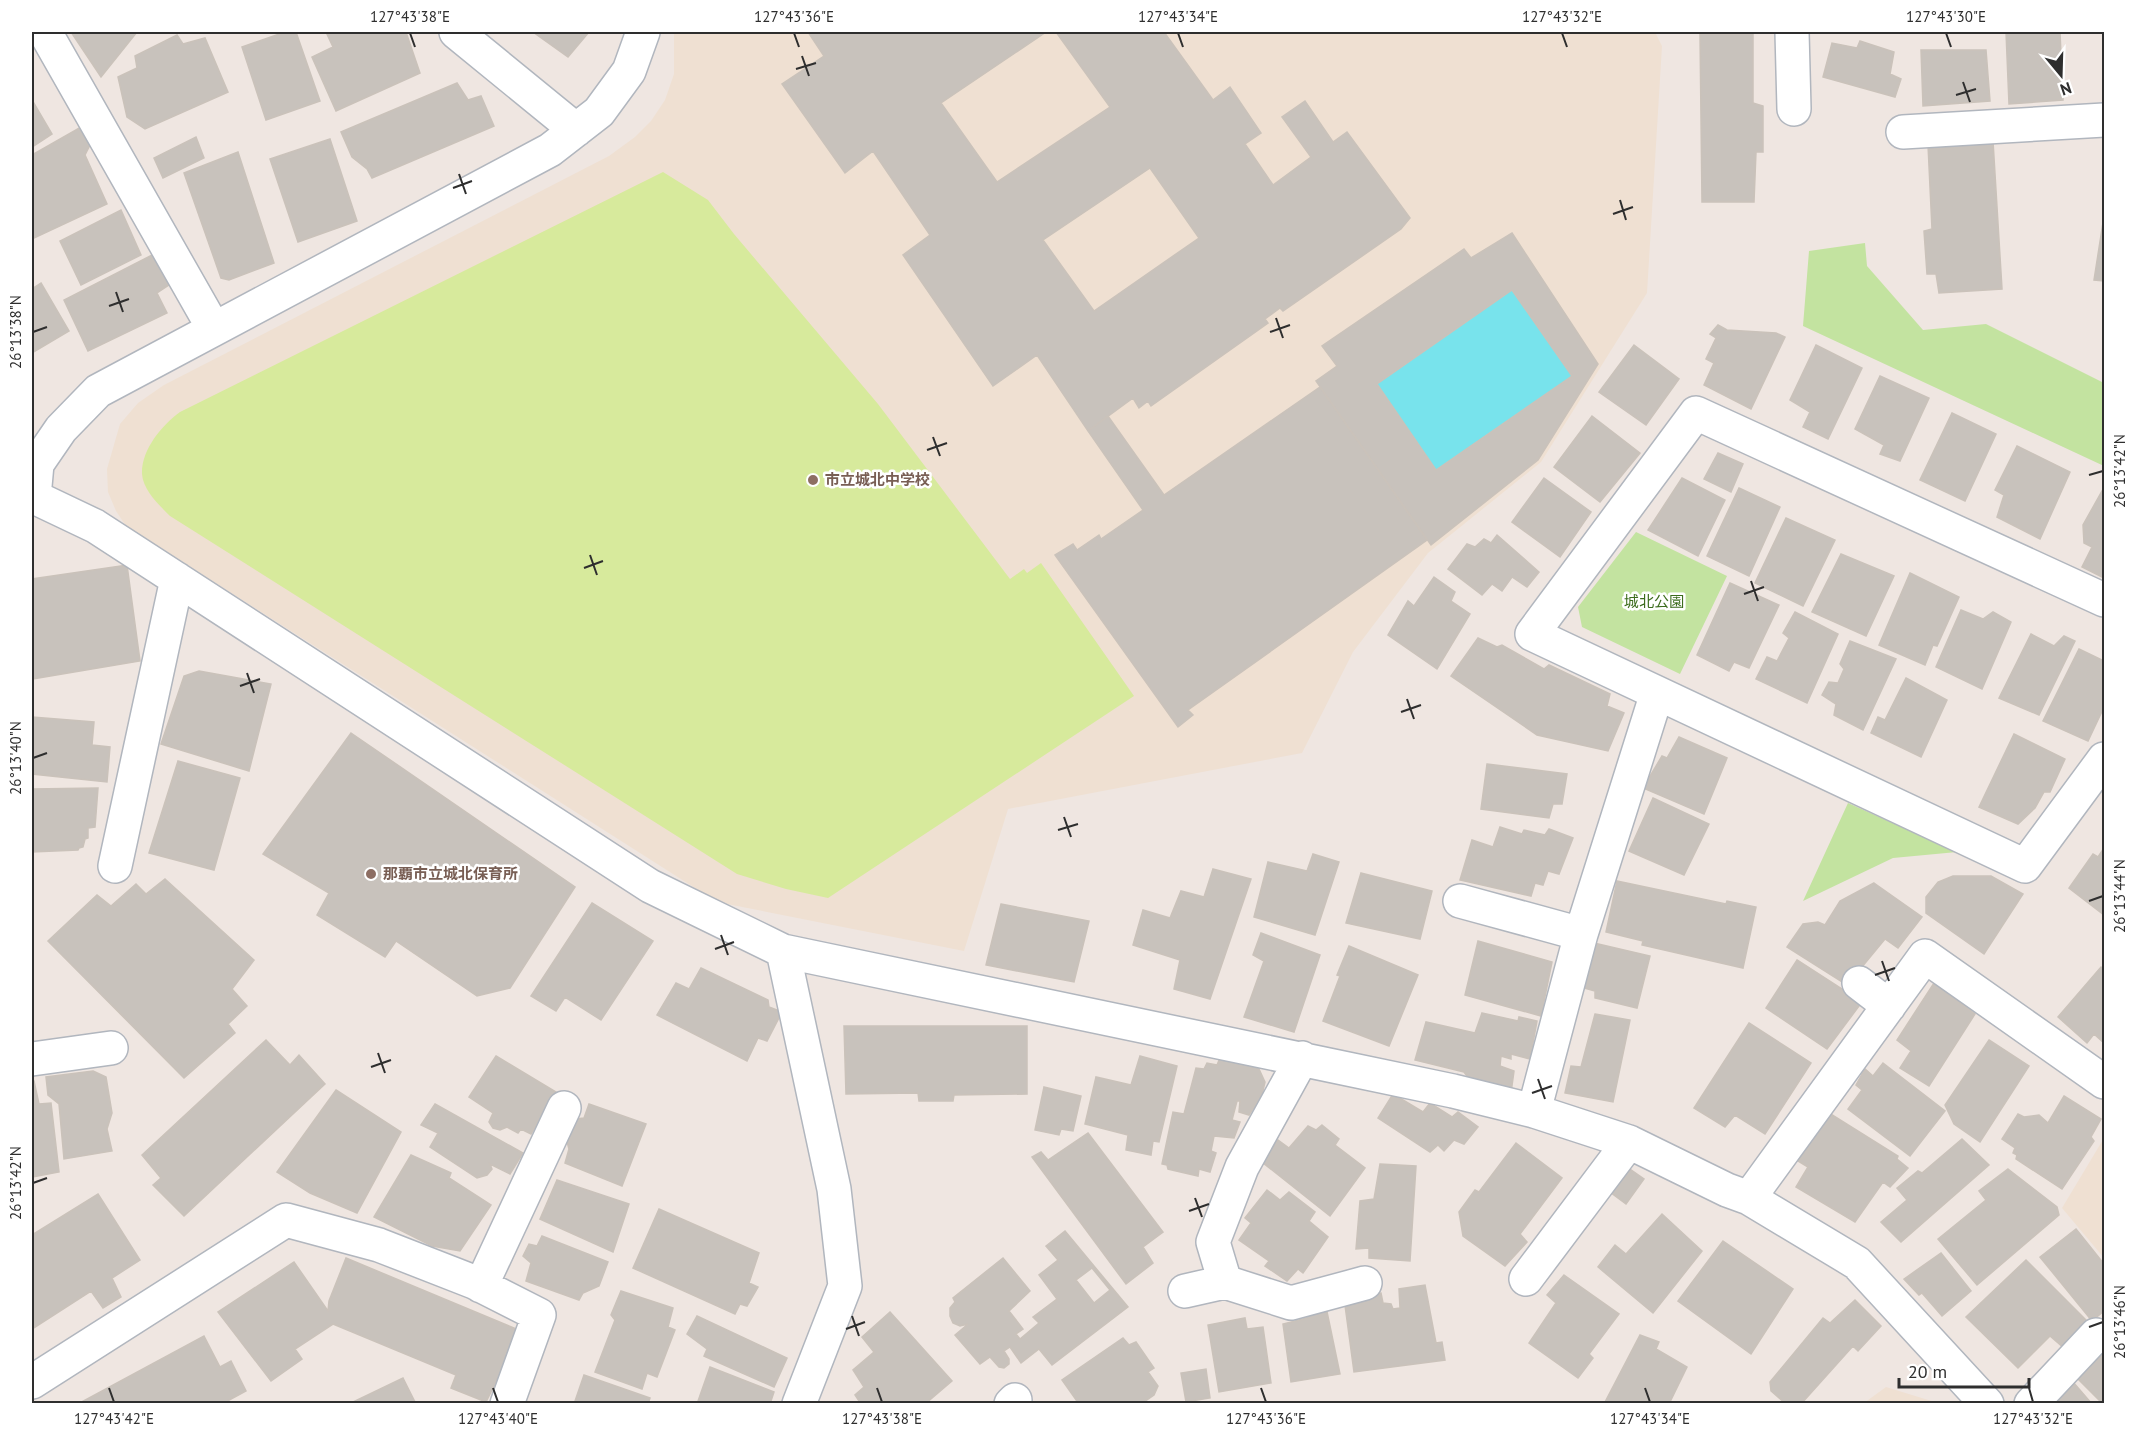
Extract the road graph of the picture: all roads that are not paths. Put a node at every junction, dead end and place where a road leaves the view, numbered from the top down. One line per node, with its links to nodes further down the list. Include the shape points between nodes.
1 (45, 32): 9 (street)
2 (456, 32): 7 (street)
3 (642, 32): 7 (street, via 629,71 599,112)
4 (1792, 32): 5 (street)
5 (1794, 109)
6 (2104, 120): 8 (street)
7 (576, 130): 9 (street, via 550,150)
8 (1903, 132)
9 (214, 329): 10 (street, via 98,391 61,429 37,464)
10 (33, 498): 11 (street, via 95,526)
11 (177, 579): 15 (street); 18 (street, via 650,886)
12 (2104, 600): 13 (street, via 1696,413 1532,634)
13 (1657, 693): 14 (street, via 2025,866); 17 (street)
14 (2104, 759)
15 (115, 866)
16 (1460, 901): 17 (street)
17 (1581, 934): 26 (street)
18 (783, 951): 22 (street); 36 (street, via 834,1189 845,1286)
19 (1859, 984): 20 (street)
20 (1888, 1006): 24 (street, via 1924,956); 28 (street)
21 (111, 1048): 23 (street)
22 (1302, 1058): 26 (street); 30 (street, via 1242,1167 1213,1242)
23 (32, 1059)
24 (2104, 1082)
25 (564, 1108): 32 (street)
26 (1534, 1112): 27 (street)
27 (1629, 1142): 28 (street); 29 (street)
28 (1749, 1198): 38 (street, via 1857,1263)
29 (1526, 1279)
30 (1225, 1282): 31 (street, via 1291,1303); 33 (street)
31 (1365, 1283)
32 (481, 1286): 35 (street, via 379,1245 286,1220); 37 (street, via 539,1315)
33 (1185, 1291)
34 (2096, 1335): 39 (street)
35 (32, 1382)
36 (807, 1400)
37 (507, 1404)
38 (1987, 1404)
39 (2031, 1404)

